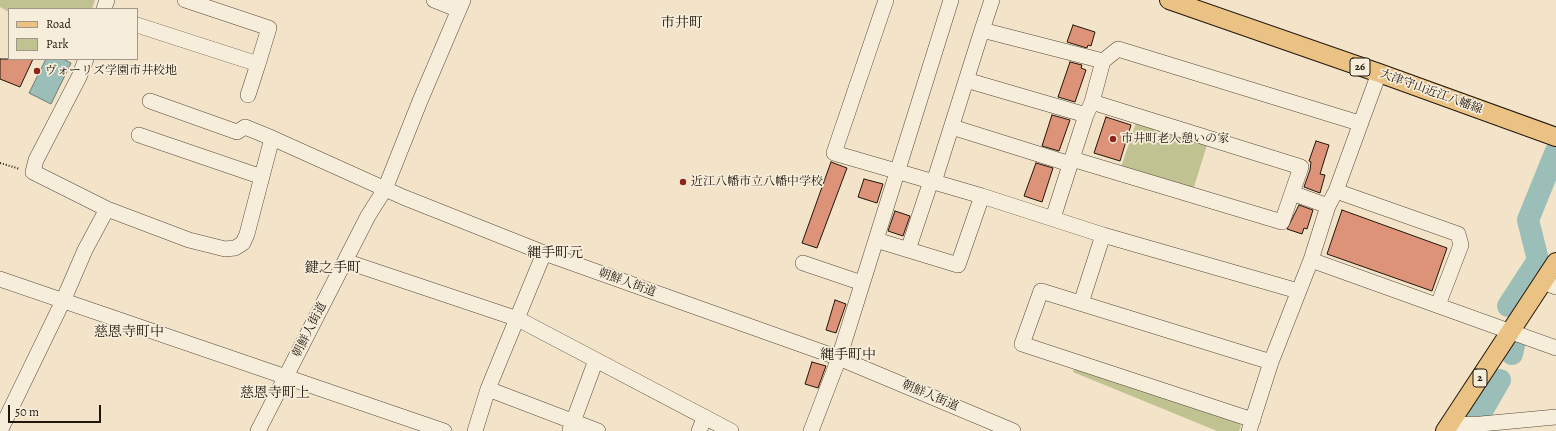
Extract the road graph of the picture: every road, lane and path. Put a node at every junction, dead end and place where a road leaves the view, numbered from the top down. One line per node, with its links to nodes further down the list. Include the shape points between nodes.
1 (185, 0): 12 (street, via 270,28)
2 (434, 0): 7 (street)
3 (886, 0): 25 (street, via 834,153)
4 (951, 0): 25 (street)
5 (992, 0): 9 (street)
6 (1169, 0): 13 (main road, 大津守山近江八幡線 / 26)
7 (461, 5): 29 (street)
8 (138, 25): 12 (street)
9 (982, 30): 11 (street); 14 (street)
10 (86, 60): 26 (street, via 36,160)
11 (1103, 61): 17 (street); 18 (street, via 1118,49)
12 (258, 64): 15 (street)
13 (1379, 73): 18 (street); 21 (main road, 大津守山近江八幡線 / 26)
14 (966, 80): 17 (street); 19 (street)
15 (248, 95)
16 (150, 101): 22 (street, via 237,132 246,127)
17 (1089, 109): 23 (street); 31 (street, via 1301,167)
18 (1359, 123): 30 (street)
19 (952, 127): 23 (street); 28 (street)
20 (139, 135): 27 (street)
21 (1553, 136)
22 (272, 138): 27 (street); 29 (street)
23 (1071, 161): 31 (street, via 1282,222); 35 (street)
24 (0, 163): 26 (path)
25 (898, 171): 28 (street); 37 (street)
26 (33, 172): 34 (street)
27 (262, 177): 34 (street, via 247,234 243,243 236,248 188,240)
28 (932, 182): 32 (street); 38 (street)
29 (385, 189): 39 (street, 朝鮮人街道); 41 (street, 朝鮮人街道)
30 (1336, 191): 33 (street); 50 (street, via 1458,234 1461,245)
31 (1292, 193): 33 (street)
32 (982, 196): 35 (street); 38 (street, via 958,265)
33 (1328, 206): 40 (street)
34 (107, 209): 48 (street, via 85,250)
35 (1053, 218): 36 (street)
36 (1103, 235): 47 (street); 49 (street)
37 (876, 240): 38 (street); 45 (street)
38 (908, 250)
39 (544, 253): 51 (street); 54 (street, 朝鮮人街道)
40 (1311, 260): 47 (street); 50 (street)
41 (345, 261): 51 (street); 57 (street, 朝鮮人街道)
42 (1556, 262): 46 (main road, 2)
43 (803, 263): 45 (street)
44 (0, 279): 48 (street)
45 (862, 284): 54 (street)
46 (1549, 285): 52 (main road, 2)
47 (1298, 291): 56 (street)
48 (63, 301): 57 (street); 65 (street)
49 (1081, 304): 56 (street); 62 (street, via 1040,291 1022,344)
50 (1438, 305): 52 (street)
51 (518, 319): 55 (street); 58 (street)
52 (1510, 332): 53 (street); 64 (main road, 2)
53 (1556, 348)
54 (839, 358): 72 (street); 73 (street, 朝鮮人街道)
55 (596, 360): 59 (street); 63 (street)
56 (1271, 362): 62 (street)
57 (286, 377): 61 (street); 66 (street, 朝鮮人街道)
58 (488, 389): 63 (street); 68 (street)
59 (705, 417): 70 (street); 71 (street)
60 (1556, 417): 64 (street)
61 (408, 425): 67 (street)
62 (1251, 425)
63 (572, 426): 69 (street)
64 (1447, 428)
65 (0, 431)
66 (258, 431)
67 (444, 431)
68 (475, 431)
69 (598, 431)
70 (699, 431)
71 (731, 431)
72 (811, 431)
73 (1013, 431)

